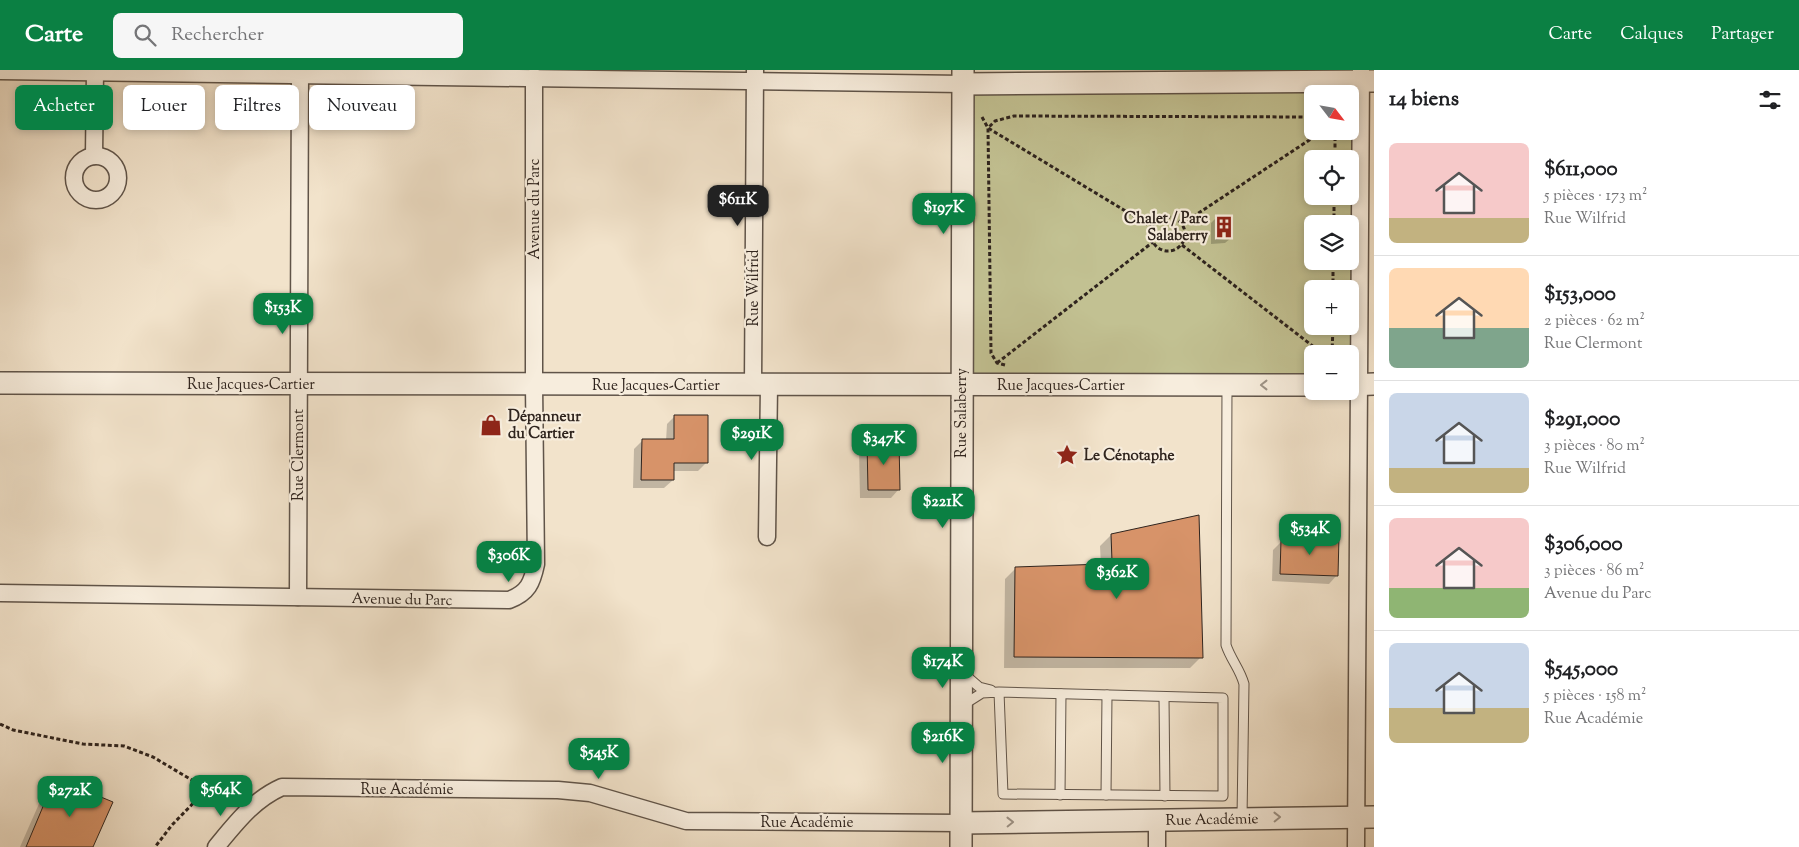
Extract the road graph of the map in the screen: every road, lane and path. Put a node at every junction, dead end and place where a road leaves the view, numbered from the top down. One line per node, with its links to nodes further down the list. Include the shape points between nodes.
1 (0, 71): 2 (street)
2 (95, 71): 4 (street); 16 (street)
3 (414, 73): 4 (street); 9 (street)
4 (300, 74): 25 (street, Rue Clermont)
5 (654, 75): 6 (street); 9 (street)
6 (755, 75): 7 (street); 27 (street, Rue Wilfrid)
7 (858, 76): 10 (street)
8 (1164, 76): 10 (street); 11 (street)
9 (534, 77): 26 (street, Avenue du Parc)
10 (963, 77): 31 (street, Rue Salaberry)
11 (1365, 78): 30 (street)
12 (980, 113): 14 (path)
13 (1304, 117): 14 (path, via 1014,116 995,121)
14 (988, 128): 18 (path); 22 (path, via 991,352)
15 (1309, 140): 17 (path)
16 (94, 156)
17 (1182, 224): 18 (path, via 1174,218 1164,217); 20 (path, via 1185,234)
18 (1152, 228): 19 (path)
19 (1153, 242): 20 (path, via 1167,251); 22 (path)
20 (1182, 244): 21 (path)
21 (1311, 345)
22 (997, 363): 23 (path)
23 (1010, 366)
24 (0, 383): 25 (street, Rue Jacques-Cartier)
25 (298, 384): 26 (street, Rue Jacques-Cartier); 34 (street, Rue Clermont)
26 (534, 384): 27 (street, Rue Jacques-Cartier); 34 (street, Avenue du Parc, via 536,564 532,581 521,596 508,600)
27 (761, 385): 31 (street, Rue Jacques-Cartier); 32 (street, Rue Wilfrid)
28 (1227, 385): 29 (street, Rue Jacques-Cartier, one-way to 28); 31 (street, Rue Jacques-Cartier); 46 (lane, via 1226,646 1230,658 1240,669 1244,684)
29 (1304, 385)
30 (1361, 385): 45 (street)
31 (961, 386): 35 (street, Rue Salaberry)
32 (767, 537)
33 (0, 593): 34 (street, Avenue du Parc)
34 (298, 597)
35 (961, 672): 36 (lane, via 979,687); 40 (street, Rue Salaberry)
36 (999, 692): 37 (lane); 40 (lane, via 982,693); 42 (lane, via 1003,794)
37 (1061, 694): 38 (lane); 42 (lane)
38 (1107, 695): 39 (lane); 43 (lane)
39 (1164, 697): 44 (lane); 44 (lane, via 1223,698 1223,796)
40 (961, 706): 48 (street, Rue Salaberry)
41 (0, 724): 49 (path, via 13,730 83,744 124,746 153,757 207,789)
42 (1060, 795): 43 (lane)
43 (1106, 795): 44 (lane)
44 (1165, 796)
45 (1365, 816): 46 (street, Rue Académie, one-way to 45); 53 (street)
46 (1242, 818): 47 (street, Rue Académie)
47 (1157, 820): 48 (street, Rue Académie, one-way to 47); 52 (street)
48 (961, 822): 50 (street, Rue Académie, via 686,821 590,793 558,790 282,787 250,807); 51 (street, Rue Salaberry)
49 (155, 847)
50 (216, 847)
51 (961, 847)
52 (1157, 847)
53 (1356, 847)

